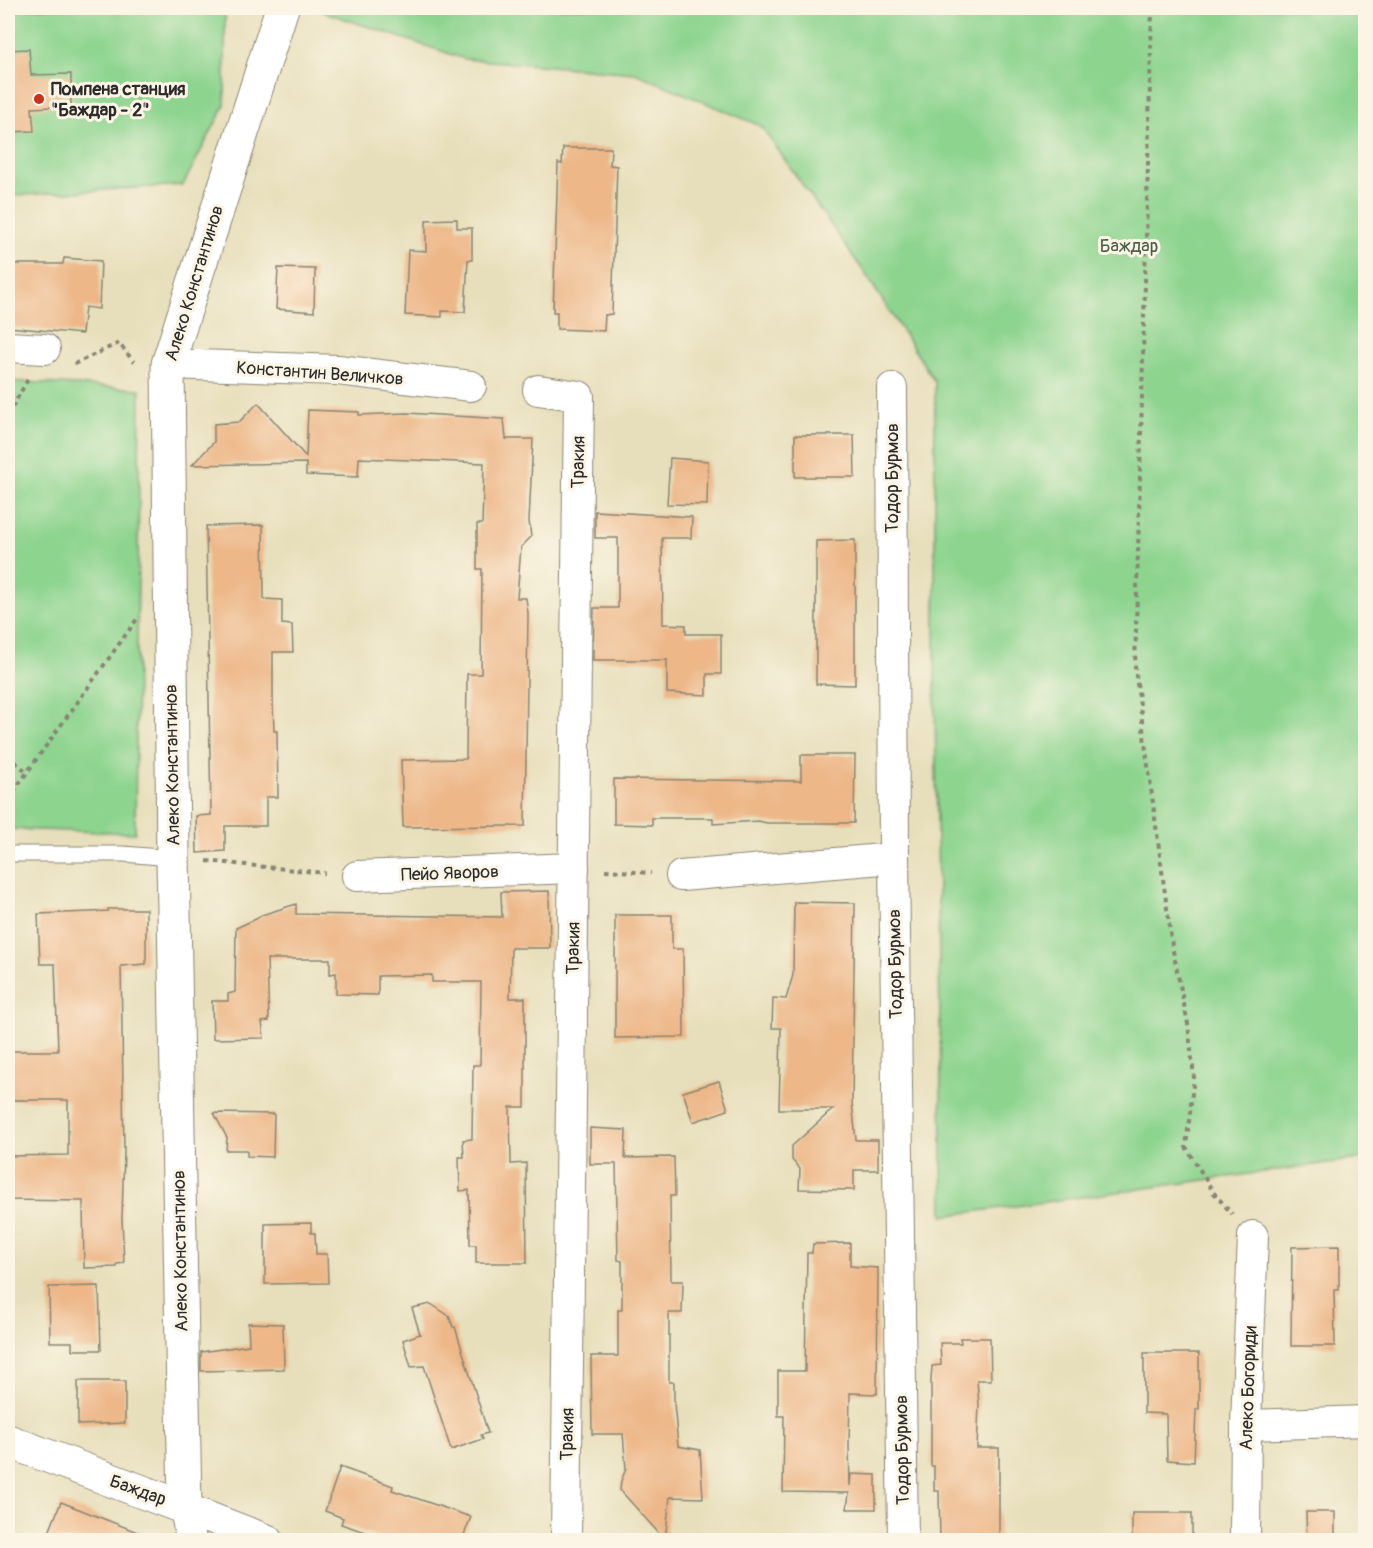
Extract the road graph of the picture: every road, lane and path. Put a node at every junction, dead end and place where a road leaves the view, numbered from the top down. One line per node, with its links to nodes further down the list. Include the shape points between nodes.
1 (282, 8): 5 (street, Алеко Константинов)
2 (1152, 8): 19 (path, via 1136,668 1172,946 1194,1077 1186,1147 1214,1193)
3 (8, 347): 4 (street)
4 (45, 349): 5 (path, via 74,364 119,343 138,367)
5 (168, 364): 6 (street, Константин Величков, via 338,370); 9 (street, Алеко Константинов)
6 (471, 386)
7 (892, 388): 15 (street, Тодор Бурмов)
8 (538, 390): 16 (street, Тракия, via 579,396)
9 (170, 574): 11 (path); 14 (street, Алеко Константинов)
10 (8, 756): 11 (path)
11 (27, 772): 12 (path)
12 (8, 799)
13 (8, 854): 14 (lane)
14 (173, 858): 17 (path); 23 (street, Алеко Константинов)
15 (894, 858): 18 (street); 27 (street, Тодор Бурмов)
16 (574, 868): 17 (street, Пейо Яворов); 18 (path); 26 (street, Тракия)
17 (357, 876)
18 (681, 876)
19 (1253, 1236): 21 (street, Алеко Богориди)
20 (1365, 1421): 21 (street)
21 (1246, 1425): 28 (street, Алеко Богориди)
22 (8, 1442): 23 (street, Баждар)
23 (185, 1508): 24 (street, Алеко Константинов); 25 (street, Баждар)
24 (191, 1540)
25 (268, 1540)
26 (566, 1540)
27 (903, 1540)
28 (1245, 1540)

